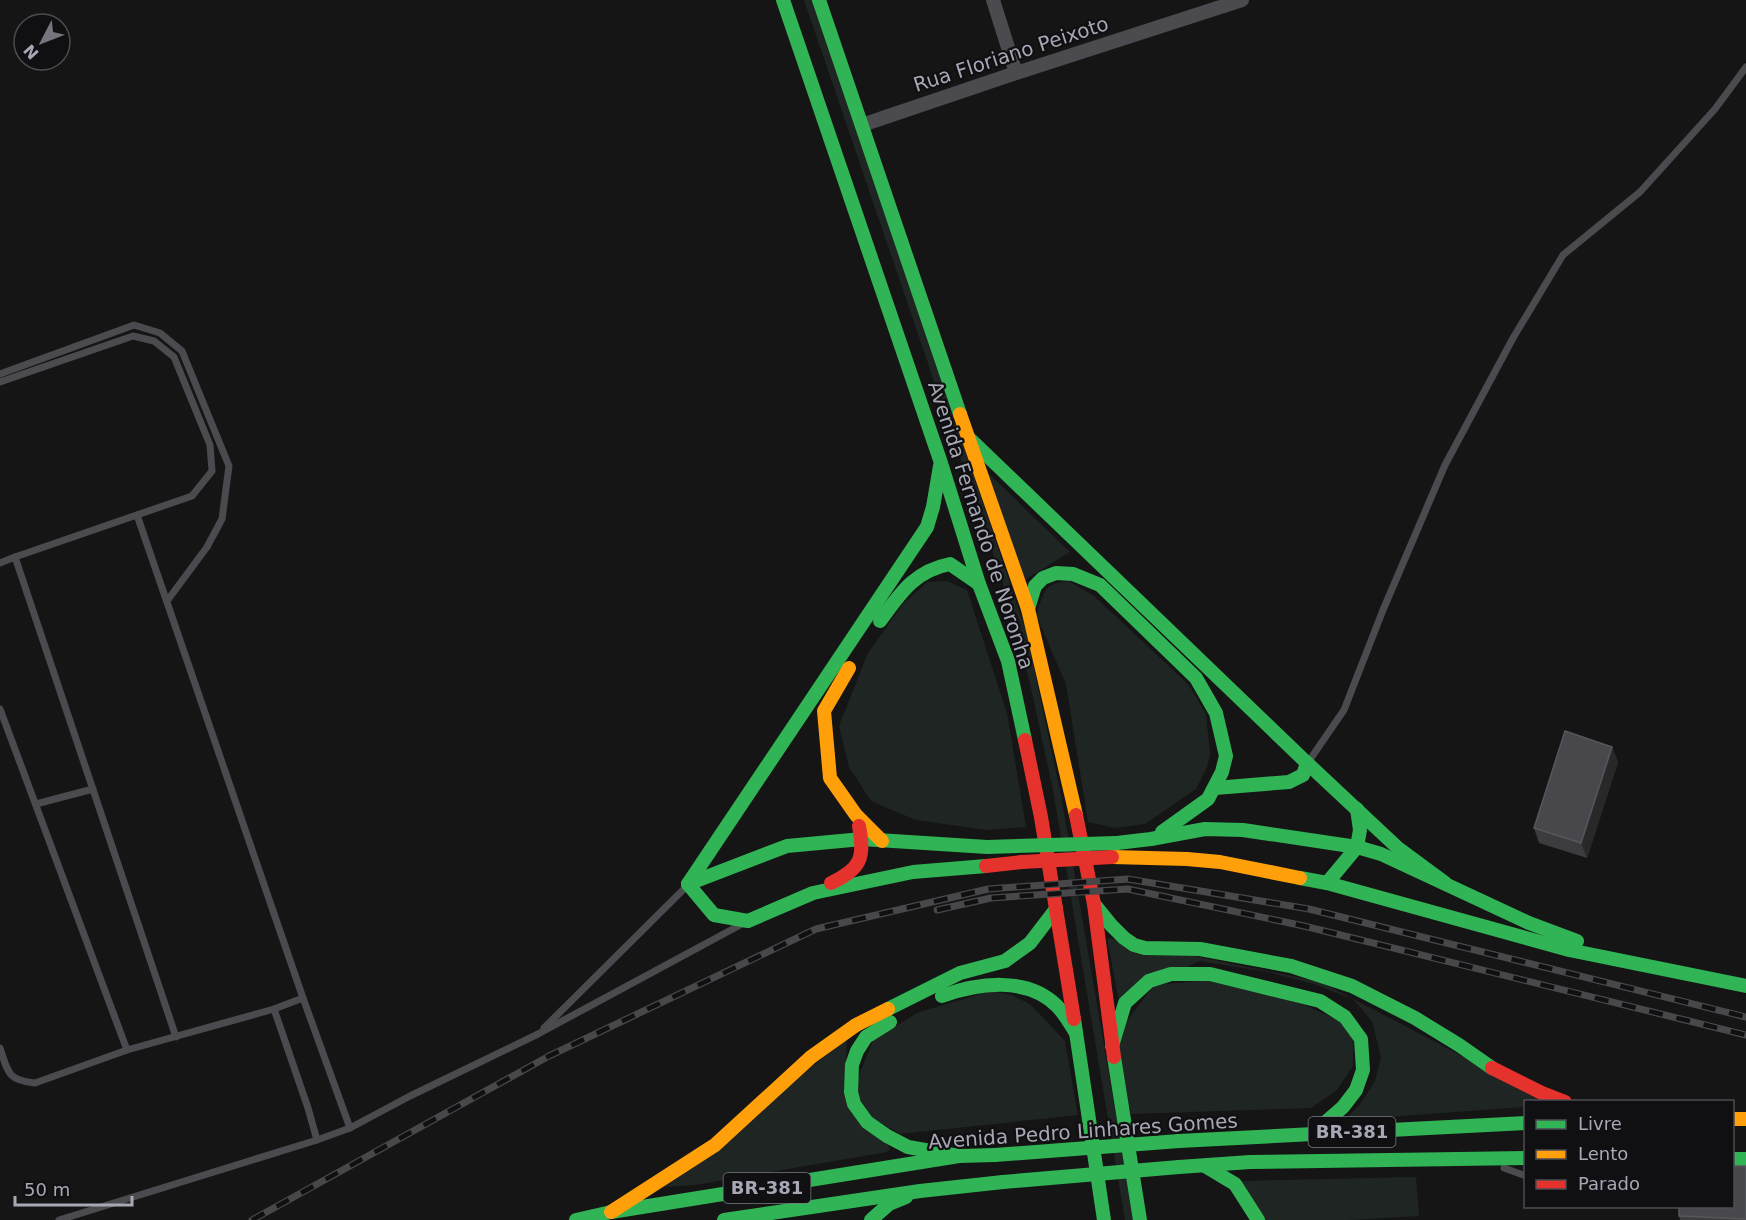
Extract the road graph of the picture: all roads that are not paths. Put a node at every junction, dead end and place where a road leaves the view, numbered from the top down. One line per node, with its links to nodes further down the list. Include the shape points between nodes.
1 (783, 0): 11 (main road, Avenida Fernando de Noronha)
2 (819, 0): 7 (main road, Avenida Fernando de Noronha)
3 (993, 0): 6 (street)
4 (1242, 0): 6 (street, Rua Floriano Peixoto)
5 (1746, 67): 19 (lane, via 1640,192 1563,255 1445,465 1344,710)
6 (1016, 73): 7 (street, Rua Floriano Peixoto)
7 (862, 125): 10 (main road, Avenida Fernando de Noronha)
8 (0, 374): 16 (lane, via 134,325 160,333 182,351 229,466 222,519 207,547)
9 (0, 382): 12 (lane, via 134,336 154,341 174,357 210,445 212,471 192,496)
10 (967, 436): 17 (main road, Avenida Fernando de Noronha); 19 (main road)
11 (940, 463): 15 (main road, Avenida Fernando de Noronha); 33 (main road, via 927,527)
12 (137, 514): 13 (lane); 16 (lane)
13 (15, 557): 14 (lane); 20 (lane)
14 (0, 563)
15 (979, 584): 24 (main road, via 950,564 934,567 906,586 861,647 824,711 830,778); 36 (main road, Avenida Fernando de Noronha, via 1008,661)
16 (167, 601): 40 (lane)
17 (1028, 609): 21 (main road, via 1035,586 1056,573 1073,574 1100,585 1196,678 1216,713 1226,756); 35 (main road, Avenida Fernando de Noronha)
18 (0, 709): 22 (lane)
19 (1307, 763): 21 (main road, via 1303,775 1289,782); 23 (main road)
20 (93, 789): 22 (lane); 44 (lane)
21 (1211, 793): 25 (main road); 27 (main road, via 1184,818)
22 (36, 804): 47 (lane)
23 (1357, 809): 29 (main road); 32 (main road, via 1399,849)
24 (856, 814): 26 (main road); 28 (main road)
25 (1205, 829): 27 (main road); 29 (main road, via 1243,830); 30 (main road)
26 (862, 838): 28 (main road); 33 (main road, via 788,846); 34 (main road, via 861,856 851,872)
27 (1151, 839): 28 (main road, bridge, via 987,847)
28 (882, 841)
29 (1357, 847): 31 (main road); 32 (main road)
30 (1220, 862): 31 (main road); 34 (main road, bridge, via 1112,857 1022,862 913,872)
31 (1327, 883): 38 (main road, via 1569,950)
32 (1445, 883): 38 (main road, via 1529,923)
33 (688, 884): 37 (main road, via 714,915); 43 (lane)
34 (813, 893): 37 (main road)
35 (1094, 904): 45 (main road, Avenida Fernando de Noronha); 48 (main road, via 1111,926 1134,945 1200,949 1291,966 1352,986 1415,1018 1496,1070)
36 (1056, 909): 42 (main road, Avenida Fernando de Noronha); 60 (main road, via 1030,943 1005,961 960,973 856,1025 810,1057 715,1145)
37 (748, 921): 43 (lane)
38 (1642, 964): 39 (main road)
39 (1746, 987)
40 (303, 998): 41 (lane); 50 (lane)
41 (274, 1009): 44 (lane); 52 (lane)
42 (1076, 1033): 53 (main road, via 1055,1003 1031,990 997,984 957,990 909,1010 866,1037 852,1065 851,1092 867,1122 908,1147); 66 (main road, Avenida Fernando de Noronha)
43 (538, 1034): 50 (lane)
44 (176, 1037): 47 (lane)
45 (1112, 1046): 51 (main road, via 1125,1003 1149,981 1170,974 1210,974 1320,1001 1346,1017 1361,1039 1363,1070 1356,1090 1343,1107); 67 (main road, Avenida Fernando de Noronha)
46 (0, 1048): 47 (lane, via 8,1072 20,1081 34,1083)
47 (127, 1050)
48 (1561, 1100)
49 (1524, 1123): 51 (main road, Avenida Pedro Linhares Gomes / BR-381)
50 (350, 1128): 52 (lane)
51 (1312, 1134): 53 (main road, Avenida Pedro Linhares Gomes / BR-381, bridge)
52 (317, 1140): 61 (lane)
53 (959, 1156): 60 (main road, Avenida Pedro Linhares Gomes / BR-381)
54 (1480, 1158): 55 (main road, BR-381); 56 (main road, BR-381); 57 (lane)
55 (1524, 1158)
56 (1205, 1166): 58 (main road, BR-381, bridge); 68 (main road, via 1235,1184)
57 (1524, 1175)
58 (920, 1191): 59 (main road); 63 (main road, BR-381)
59 (889, 1204): 64 (main road); 65 (main road)
60 (611, 1212): 62 (main road, Avenida Pedro Linhares Gomes / BR-381)
61 (59, 1220)
62 (576, 1220)
63 (724, 1220)
64 (871, 1220)
65 (879, 1220)
66 (1104, 1220)
67 (1140, 1220)
68 (1258, 1220)

